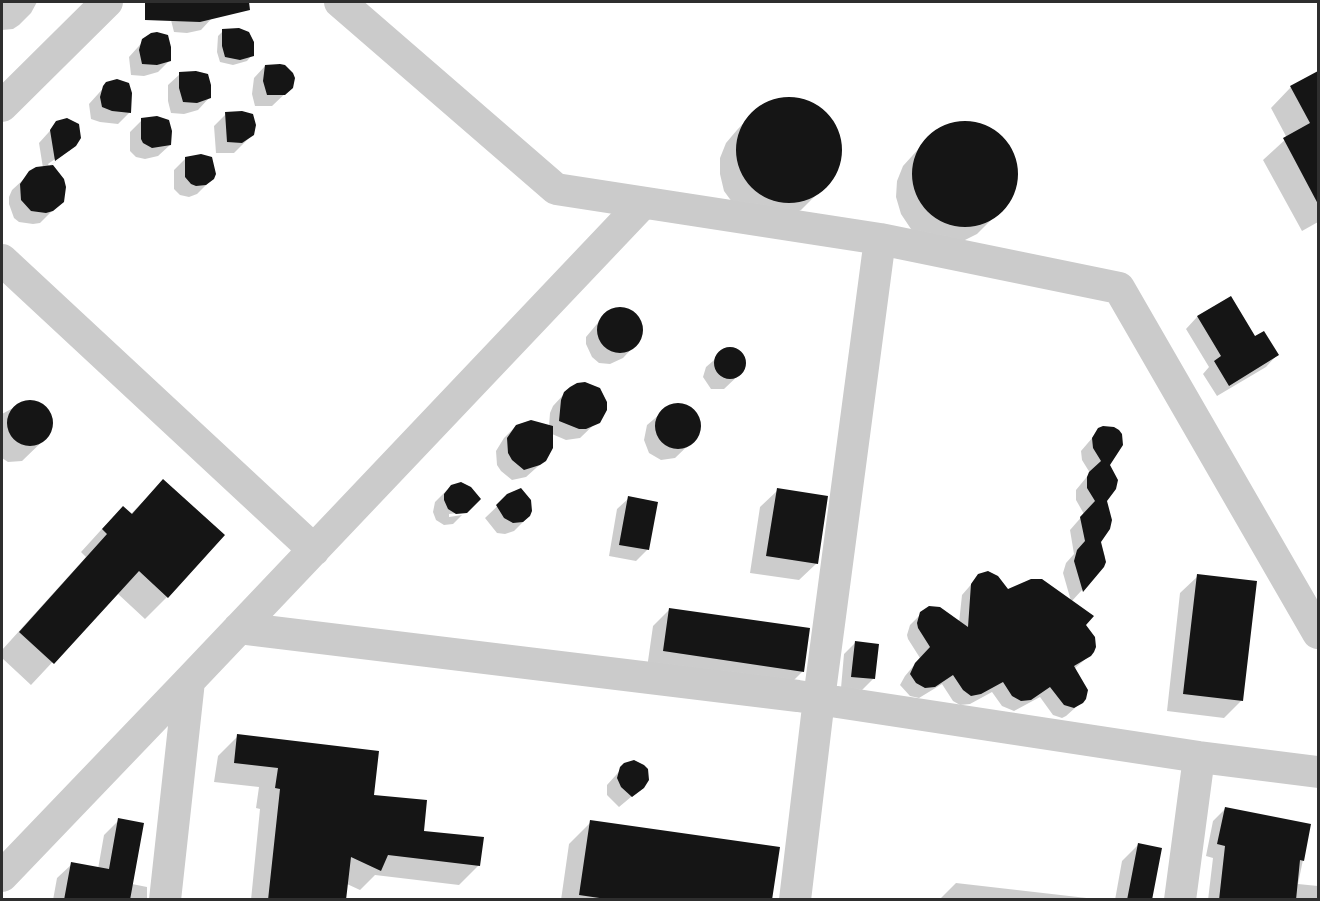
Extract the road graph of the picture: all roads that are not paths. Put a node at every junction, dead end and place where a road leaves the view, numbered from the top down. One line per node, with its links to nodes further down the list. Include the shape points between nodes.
1 (106, 2): 3 (street)
2 (340, 2): 4 (street, via 556,189)
3 (2, 106)
4 (643, 202): 5 (street); 7 (street)
5 (880, 239): 9 (street, via 1119,288); 11 (street)
6 (2, 260): 7 (street)
7 (314, 550): 8 (street)
8 (239, 628): 10 (street); 11 (street)
9 (1318, 633)
10 (189, 681): 14 (street); 15 (street)
11 (819, 699): 12 (street); 16 (street)
12 (1199, 757): 13 (street); 17 (street)
13 (1318, 772)
14 (2, 876)
15 (165, 900)
16 (795, 900)
17 (1180, 900)

